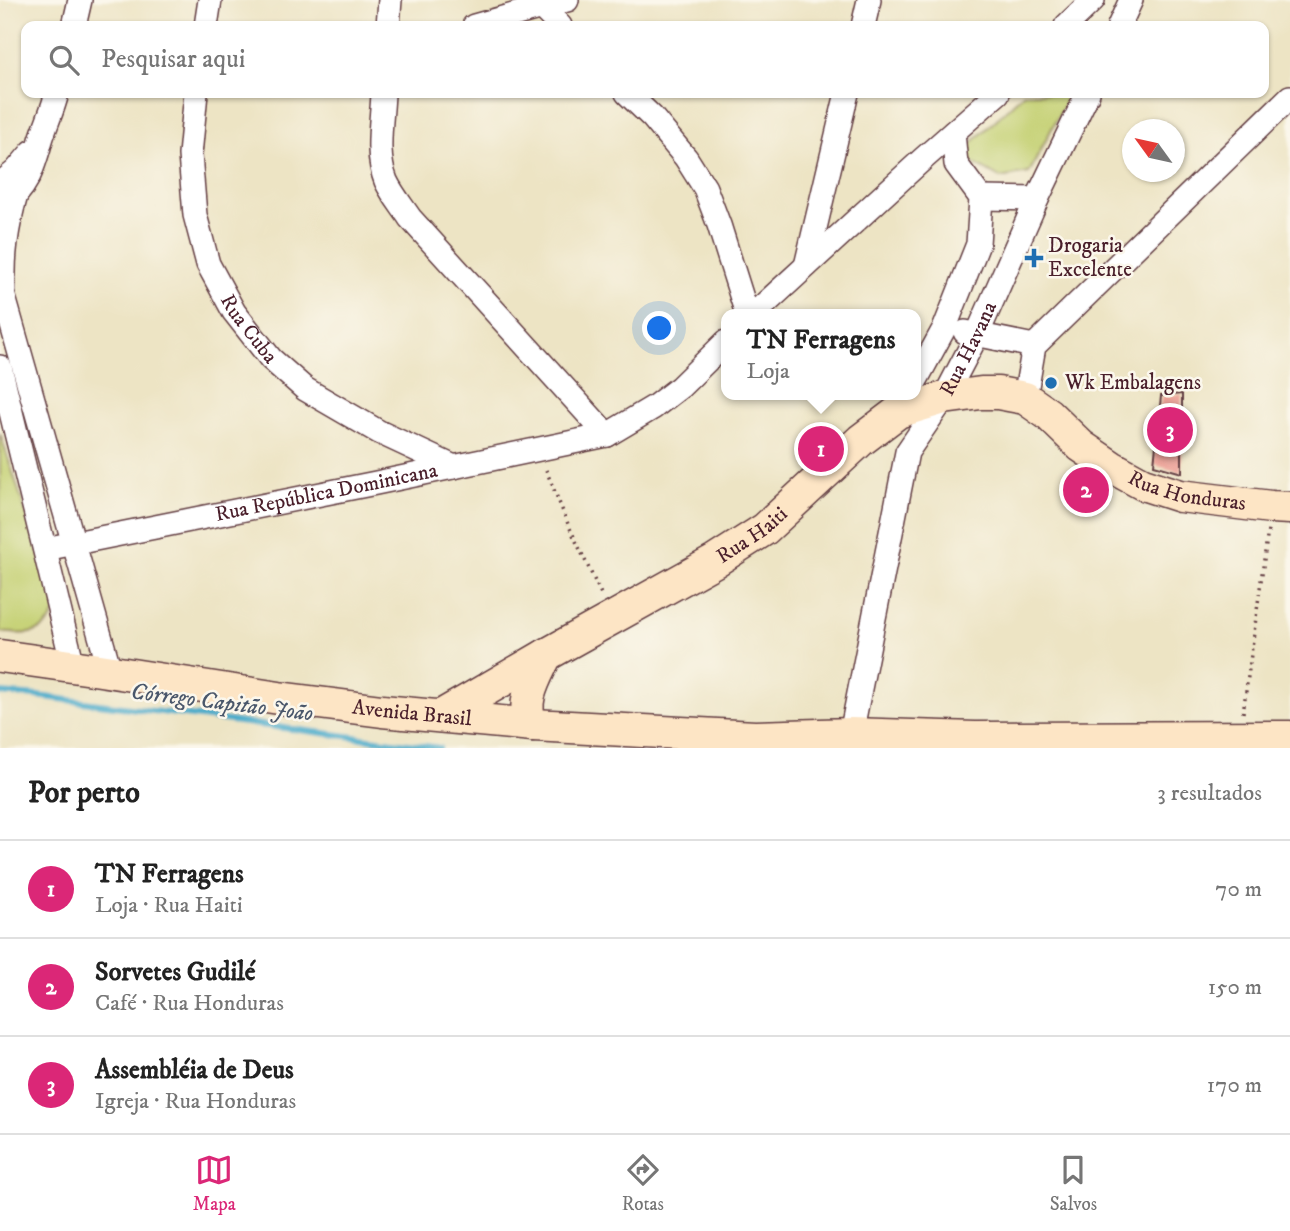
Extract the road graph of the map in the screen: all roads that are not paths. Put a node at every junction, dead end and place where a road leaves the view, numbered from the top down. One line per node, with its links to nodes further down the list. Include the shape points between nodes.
1 (80, 0): 9 (street)
2 (210, 0): 10 (street)
3 (390, 0): 11 (street)
4 (567, 0): 8 (street)
5 (869, 0): 14 (street)
6 (1093, 0): 15 (street)
7 (1131, 0): 16 (street)
8 (541, 7): 12 (street); 13 (street)
9 (75, 21)
10 (206, 21)
11 (388, 21)
12 (492, 21)
13 (556, 21)
14 (864, 21)
15 (1071, 21)
16 (1121, 21)
17 (1290, 97): 37 (street)
18 (55, 98): 28 (street, via 42,138 16,171)
19 (196, 98): 45 (street, Rua Cuba, via 190,155 195,215 208,264 234,312 271,359 305,388 379,432)
20 (383, 98): 44 (street, via 380,153 395,197)
21 (632, 98): 33 (street, via 686,158 705,188)
22 (846, 98): 31 (street)
23 (992, 98): 25 (street)
24 (1086, 98): 30 (street, Rua Havana)
25 (953, 133): 26 (street); 27 (street)
26 (923, 159): 27 (street, via 938,157); 31 (street)
27 (956, 164): 29 (street)
28 (5, 196): 32 (street)
29 (981, 198): 30 (street); 35 (street, Rua Havana, via 978,244)
30 (1037, 199): 36 (street, Rua Havana)
31 (806, 266): 34 (street)
32 (2, 287): 47 (street)
33 (745, 309)
34 (759, 309)
35 (945, 327): 36 (street); 40 (street, Rua Havana)
36 (977, 335): 37 (street); 41 (street, Rua Havana)
37 (1034, 346): 42 (street)
38 (721, 347): 44 (street, via 680,387)
39 (0, 367): 48 (street)
40 (921, 369)
41 (944, 398): 42 (main road, Rua Honduras, via 981,393); 43 (main road, Rua Haiti); 55 (street, Rua Havana, via 907,452)
42 (1025, 398): 46 (main road, Rua Honduras, via 1082,446 1143,484 1180,496)
43 (902, 404): 49 (main road, Rua Haiti, via 765,529)
44 (607, 435): 45 (street, Rua República Dominicana)
45 (454, 467): 47 (street, Rua República Dominicana)
46 (1280, 508)
47 (74, 543): 48 (street, Rua República Dominicana); 52 (street)
48 (45, 549): 51 (street)
49 (546, 655): 53 (main road, Rua Haiti); 54 (main road, via 529,695 528,718)
50 (0, 656): 51 (main road, Avenida Brasil)
51 (73, 666): 52 (main road, Avenida Brasil)
52 (110, 671): 53 (main road, Avenida Brasil, via 279,698)
53 (440, 716): 54 (main road, Avenida Brasil)
54 (533, 725): 55 (main road, Avenida Brasil, via 755,737)
55 (851, 734): 56 (main road, Avenida Brasil)
56 (1290, 737)

